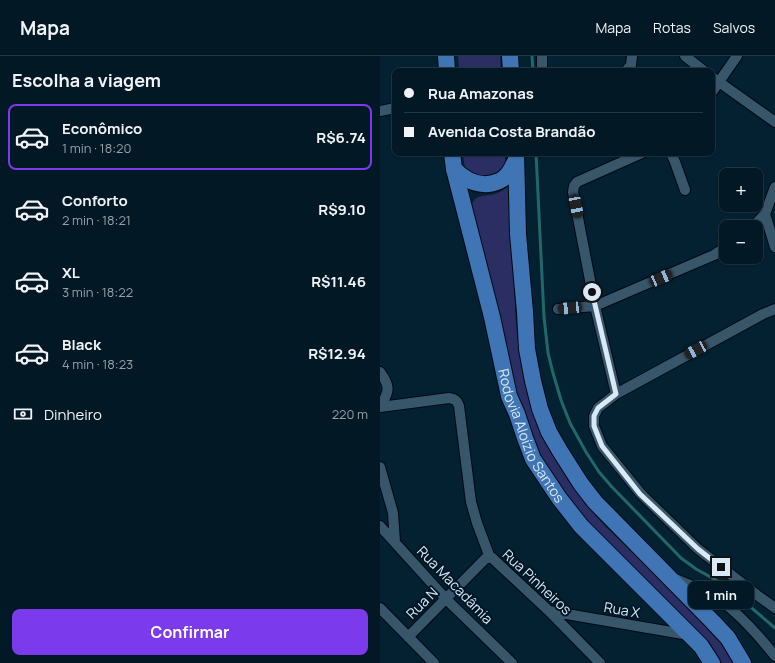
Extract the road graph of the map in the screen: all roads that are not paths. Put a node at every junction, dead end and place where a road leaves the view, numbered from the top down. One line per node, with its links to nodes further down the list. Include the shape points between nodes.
1 (446, 56): 8 (main road)
2 (510, 56): 9 (main road)
3 (542, 56): 10 (street)
4 (638, 56): 7 (street)
5 (685, 56): 11 (street)
6 (736, 56): 12 (street)
7 (630, 64)
8 (446, 68)
9 (511, 68)
10 (542, 68)
11 (700, 68)
12 (715, 80): 15 (street)
13 (392, 109): 14 (street)
14 (380, 111)
15 (775, 122)
16 (516, 156): 19 (main road, via 504,178 494,184 483,185 461,176); 36 (main road, Rodovia Aloízio Santos, via 518,234 527,349 540,409 549,432 590,496)
17 (635, 156): 26 (street, via 577,182 574,186 573,192)
18 (672, 156): 21 (street)
19 (453, 161): 41 (main road, Rodovia Aloízio Santos, via 509,396 533,459 558,498 581,526)
20 (775, 187): 22 (street)
21 (685, 190)
22 (765, 214): 23 (street); 24 (street)
23 (759, 220)
24 (775, 247)
25 (719, 252): 26 (street)
26 (595, 306): 27 (street); 30 (street)
27 (558, 309)
28 (775, 309): 30 (street)
29 (380, 372): 31 (street, via 387,382 388,389)
30 (616, 394): 39 (street, via 598,408 594,416 594,426 602,446 640,494 698,549)
31 (380, 406): 35 (street, Rua Pinheiros, via 449,398 457,401 471,502)
32 (380, 467): 34 (street, via 393,513)
33 (380, 526): 34 (street, Rua Macadâmia)
34 (395, 542): 37 (street, Rua Macadâmia)
35 (489, 555): 37 (street, Rua N); 40 (street, Rua Pinheiros)
36 (670, 577): 43 (street, via 700,589 736,612); 48 (main road, Rodovia Aloízio Santos, via 728,638)
37 (446, 599): 42 (street, Rua N); 45 (street, Rua Macadâmia)
38 (380, 608): 42 (street)
39 (775, 608)
40 (549, 612): 41 (street, Rua X); 46 (street, Rua Pinheiros)
41 (690, 635): 47 (main road, Rodovia Aloízio Santos, via 701,646)
42 (408, 637): 44 (street)
43 (775, 656)
44 (434, 663)
45 (512, 663)
46 (600, 663)
47 (711, 663)
48 (743, 663)

